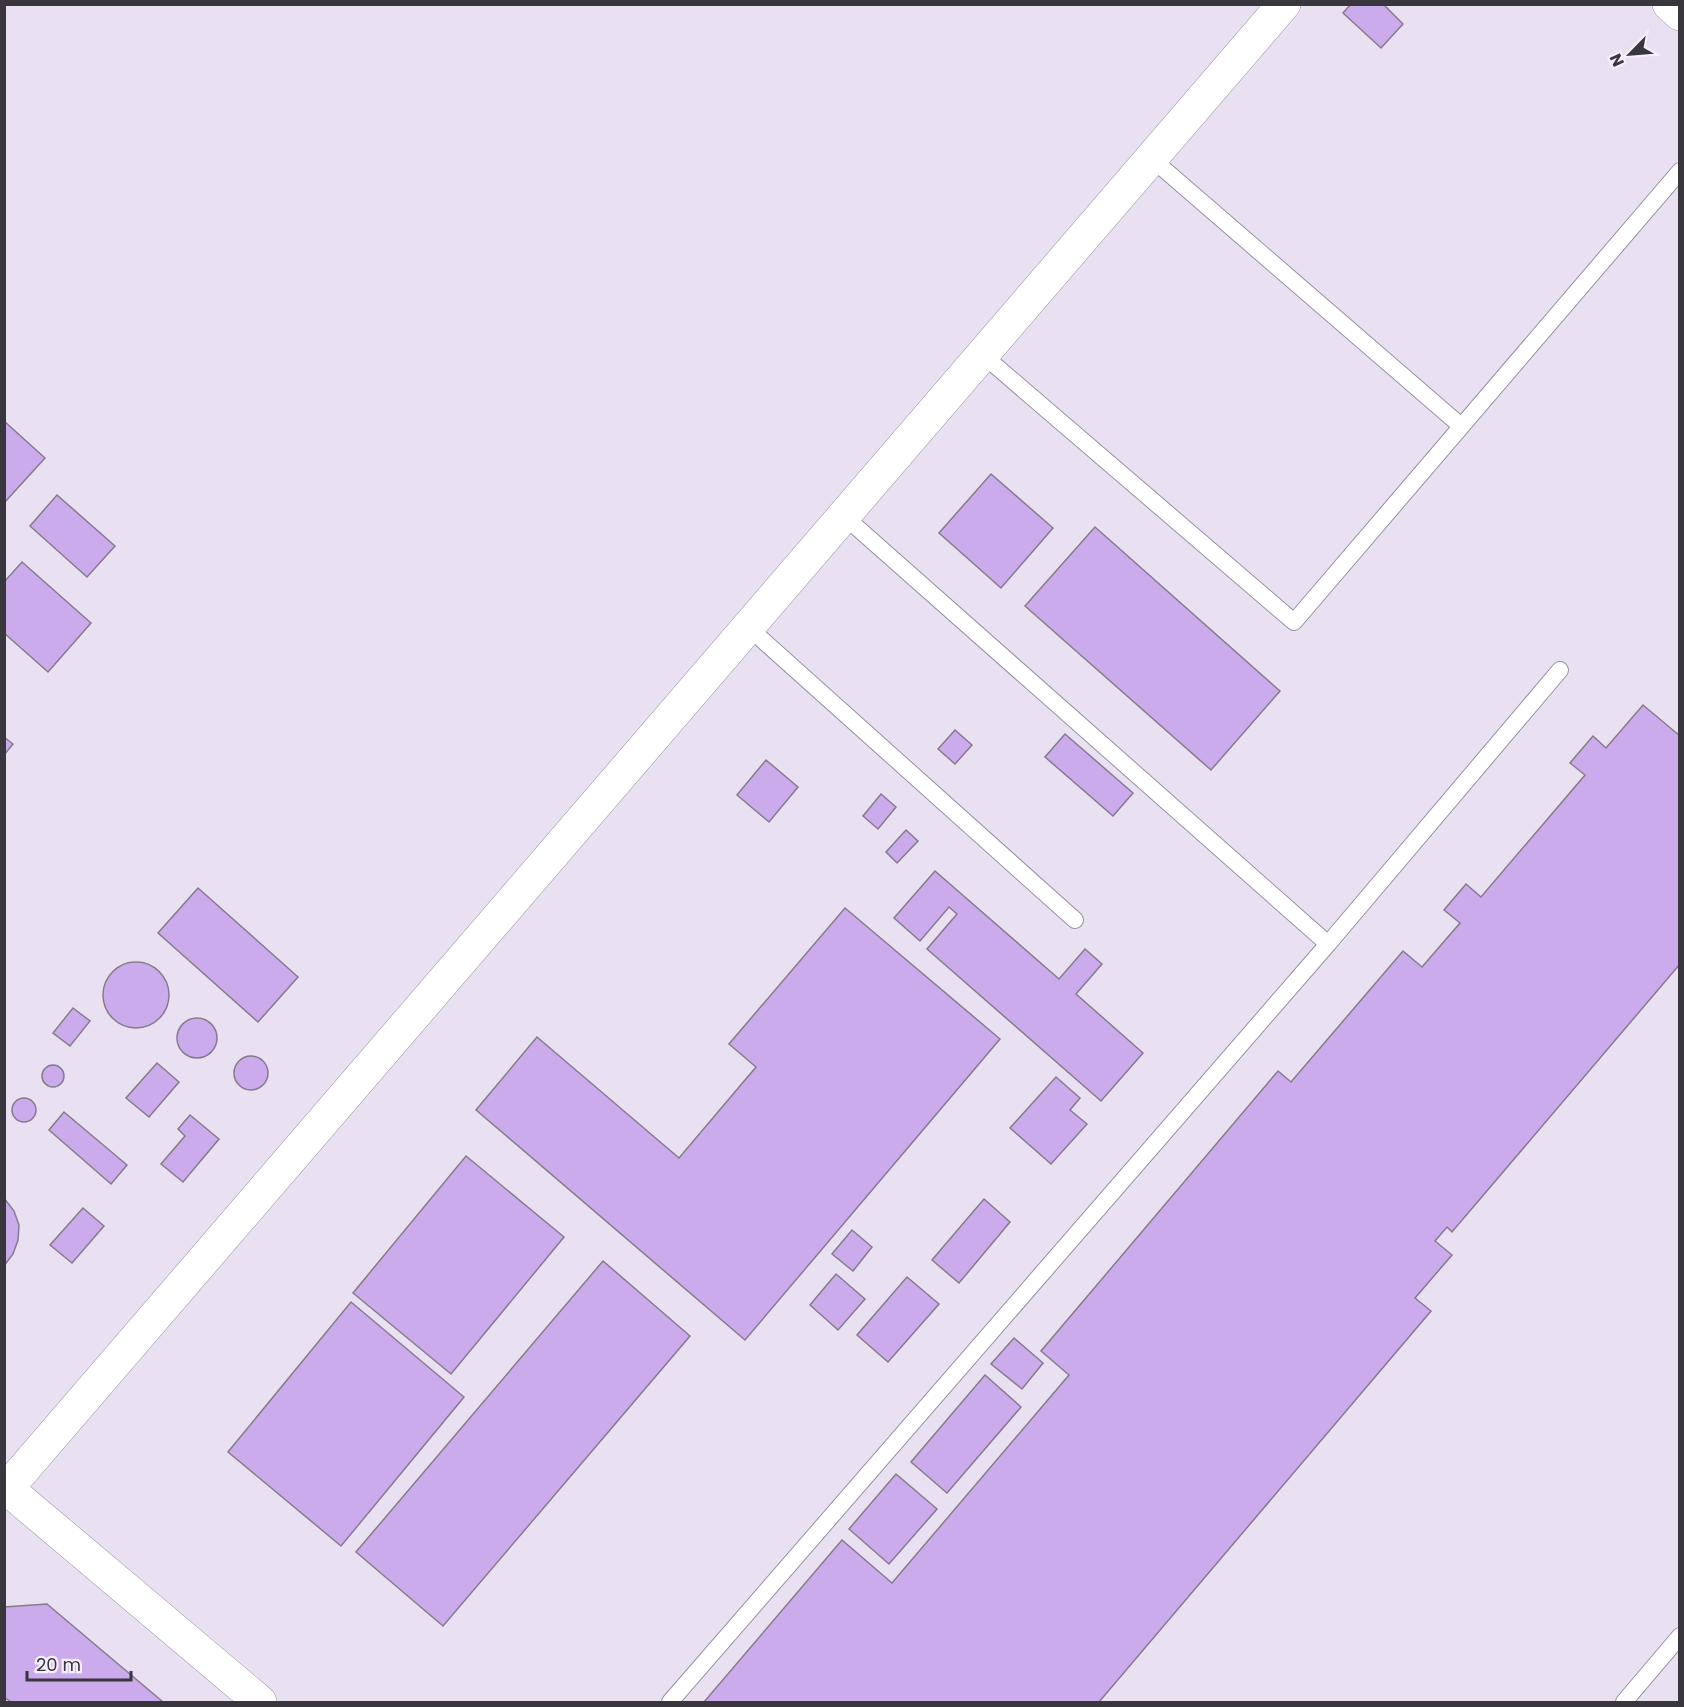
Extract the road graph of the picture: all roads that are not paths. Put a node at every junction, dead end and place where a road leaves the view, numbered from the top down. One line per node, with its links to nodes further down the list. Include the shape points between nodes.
1 (1284, 4): 4 (street)
2 (1669, 4): 3 (street)
3 (1680, 14)
4 (1151, 158): 6 (street); 7 (lane)
5 (1680, 171): 7 (lane)
6 (983, 355): 7 (lane, via 1294,622); 8 (street)
7 (1461, 426)
8 (844, 516): 9 (street); 12 (lane)
9 (748, 627): 11 (lane); 13 (street)
10 (1560, 670): 12 (lane)
11 (1075, 920)
12 (1328, 944): 16 (lane)
13 (6, 1489): 15 (street)
14 (1680, 1636): 17 (lane)
15 (260, 1702)
16 (670, 1702)
17 (1624, 1702)

